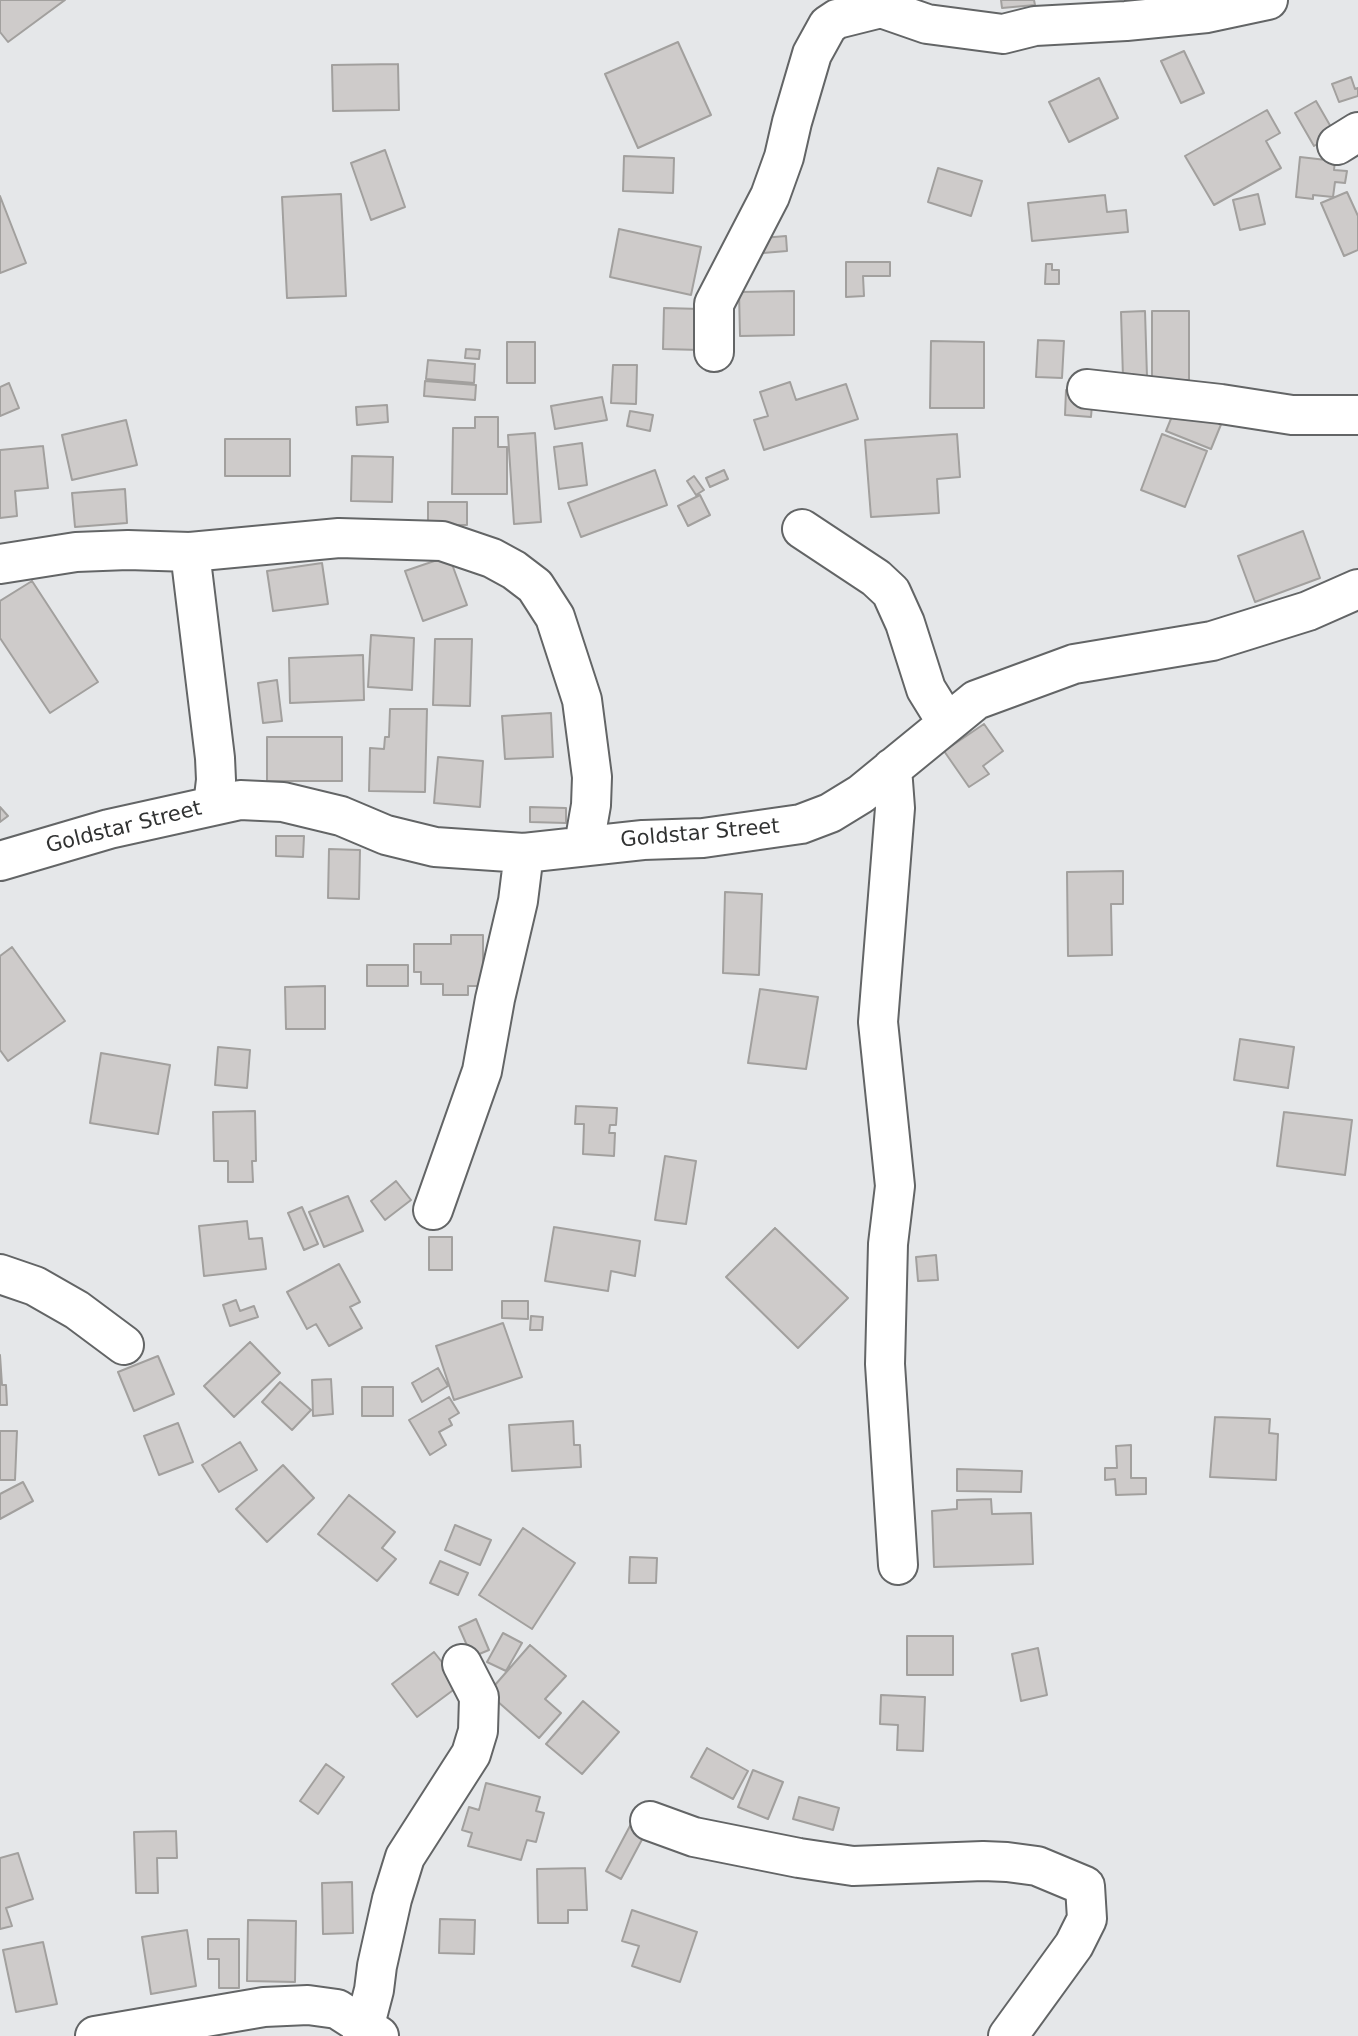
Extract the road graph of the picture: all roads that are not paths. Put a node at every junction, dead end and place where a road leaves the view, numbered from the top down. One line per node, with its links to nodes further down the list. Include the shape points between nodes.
1 (1268, 0): 2 (street, via 1207,13 1035,26 1003,34 927,24 881,9 837,19 828,25 811,54 770,196 714,304)
2 (714, 352)
3 (1087, 389): 4 (street, via 1292,415)
4 (1358, 415)
5 (802, 529): 9 (street, via 891,592 926,689)
6 (190, 552): 7 (street, via 76,552); 11 (street, via 215,758); 12 (street, via 340,538 413,539 467,548 514,570 535,586 555,617 582,700 592,776)
7 (0, 564)
8 (1358, 590): 9 (street, Goldstar Street, via 1212,641 1074,664 976,700)
9 (947, 723): 10 (street, Goldstar Street)
10 (892, 768): 12 (street, Goldstar Street, via 861,794 801,824 703,838); 18 (street, via 895,808 878,1021 895,1186 888,1244 885,1364)
11 (213, 806): 13 (street, Goldstar Street, via 240,800 283,802 435,847); 14 (street, Goldstar Street, via 109,829)
12 (584, 845): 13 (street, Goldstar Street)
13 (524, 853): 15 (street, via 482,1071)
14 (0, 861)
15 (433, 1210)
16 (0, 1274): 17 (street, via 77,1310)
17 (124, 1345)
18 (898, 1565)
19 (463, 1664): 22 (street, via 479,1697 478,1731 471,1755 405,1857 377,1966)
20 (650, 1821): 24 (street, via 694,1836 799,1858 853,1866 1007,1862 1037,1866 1084,1886 1087,1919 1074,1945)
21 (134, 2032): 22 (street, via 264,2007 308,2005 337,2009); 23 (street)
22 (369, 2032)
23 (94, 2036)
24 (1009, 2036)

